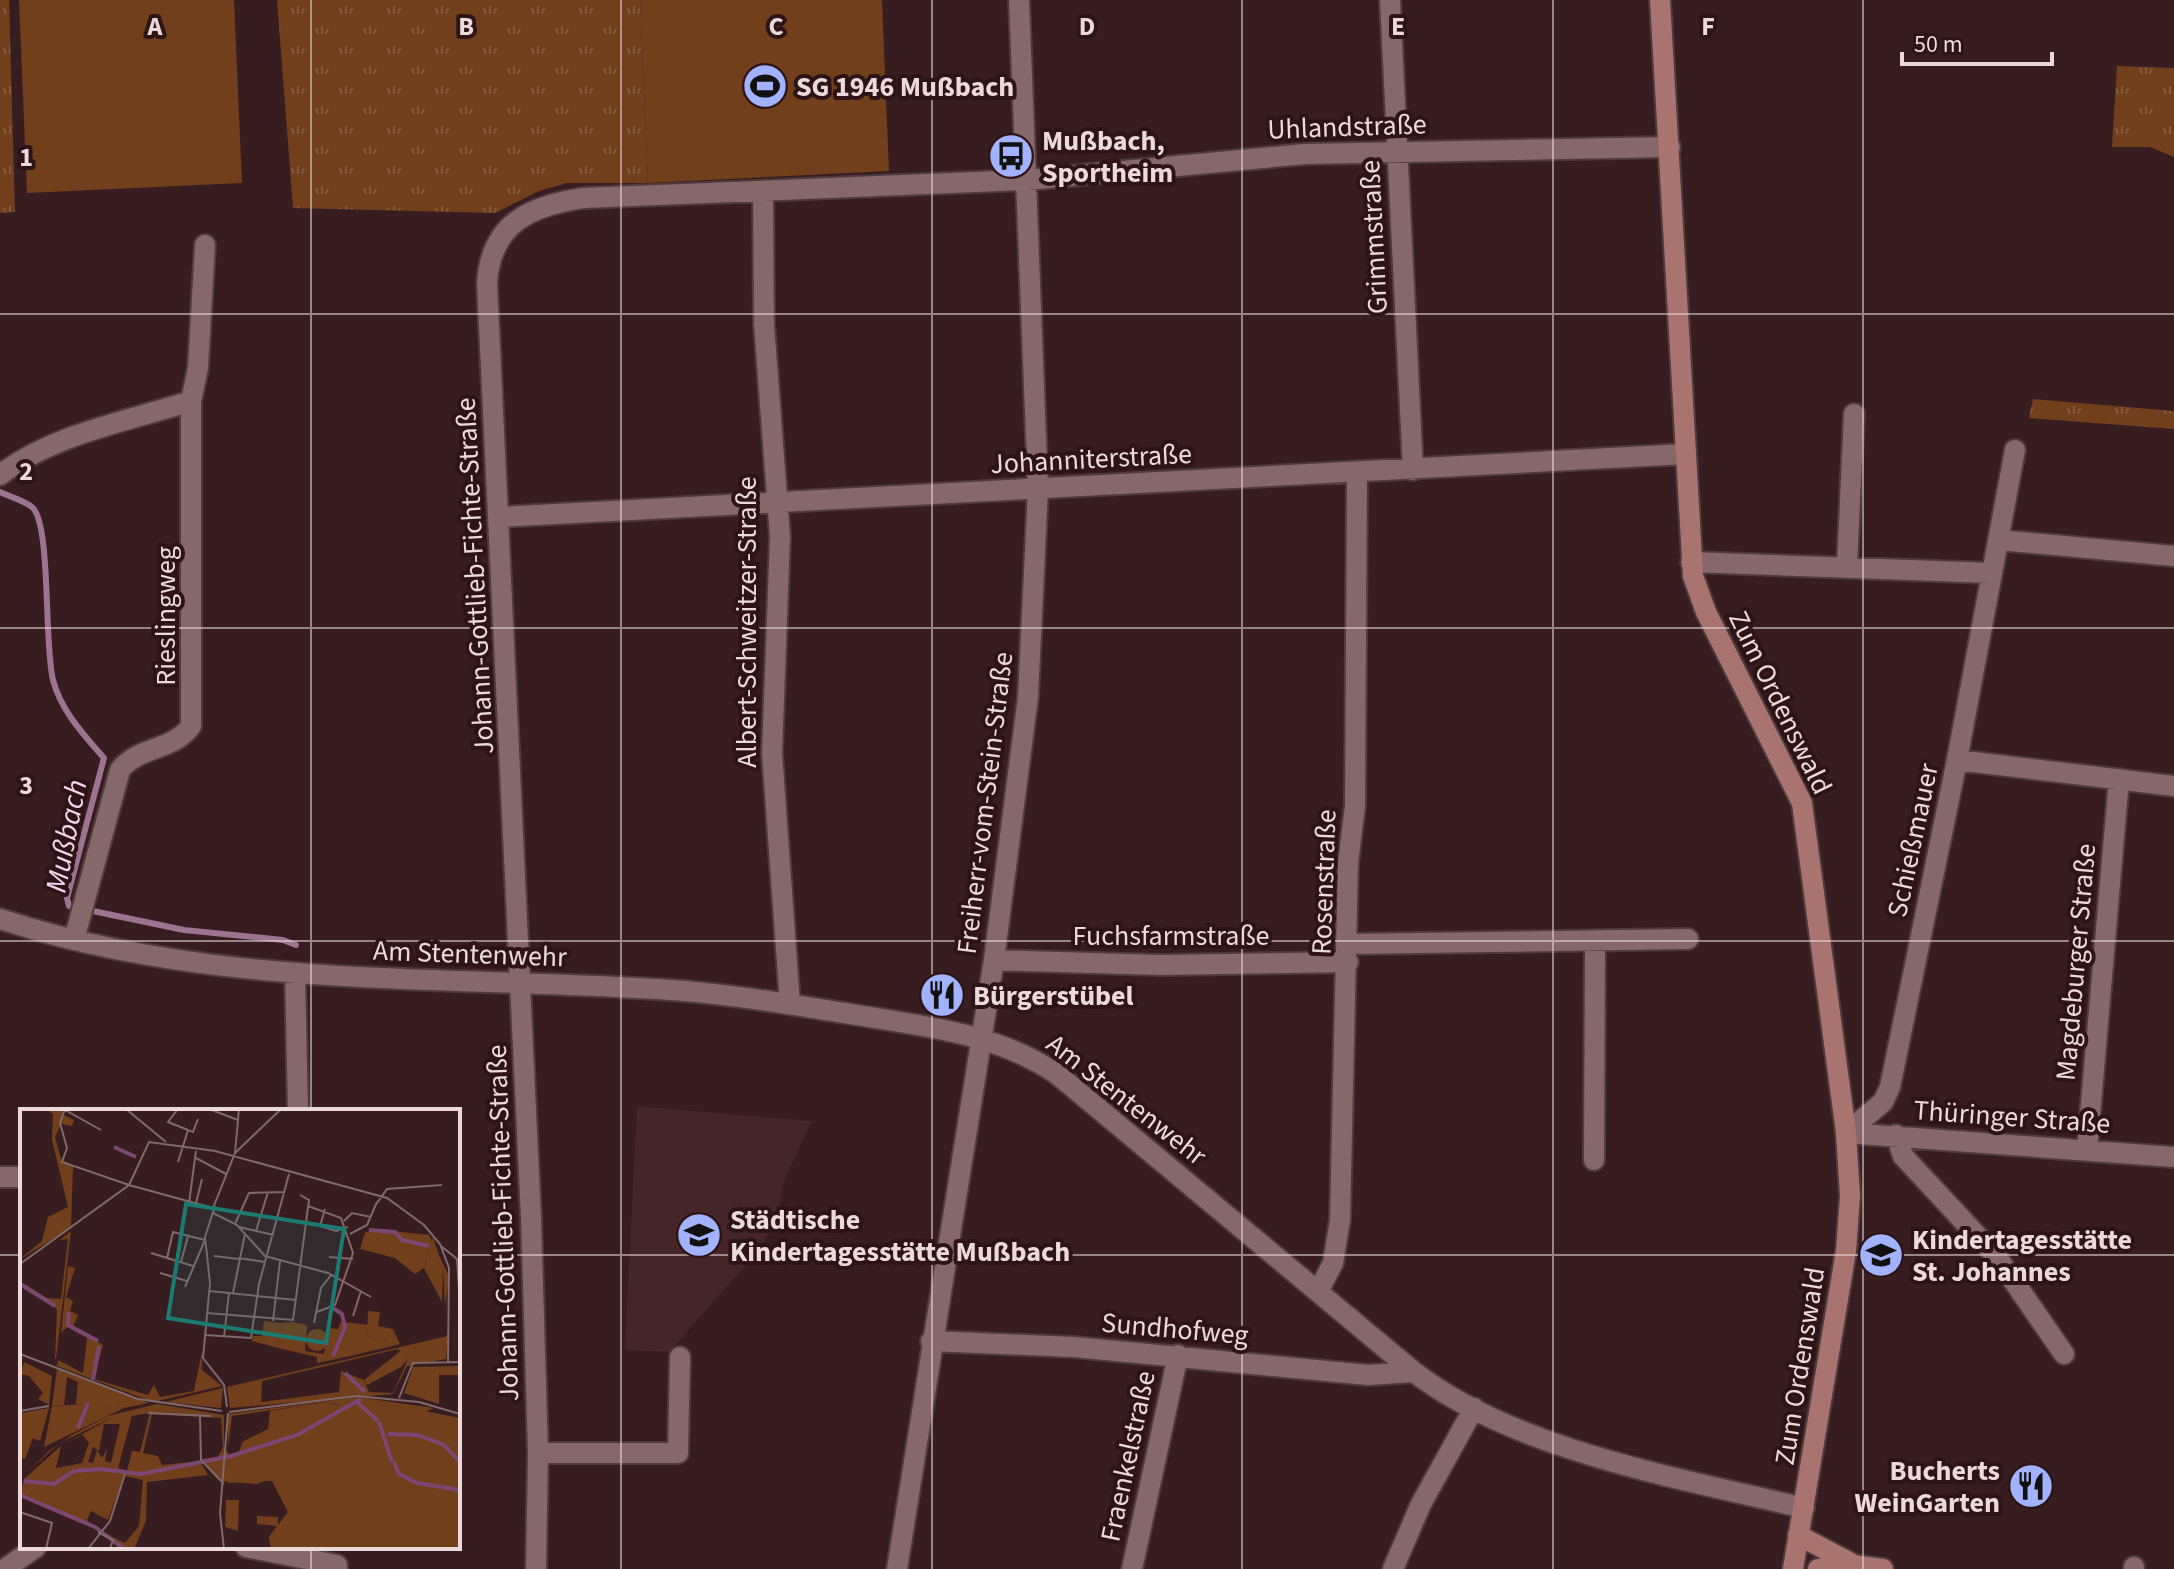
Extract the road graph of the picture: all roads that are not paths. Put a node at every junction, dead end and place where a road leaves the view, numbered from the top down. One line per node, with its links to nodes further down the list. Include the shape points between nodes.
1 (1019, 0): 6 (street, Freiherr-vom-Stein-Straße)
2 (1390, 0): 5 (street, Grimmstraße)
3 (1660, 0): 4 (street, Zum Ordenswald)
4 (1670, 147): 5 (street, Uhlandstraße); 12 (street, Zum Ordenswald)
5 (1397, 152): 6 (street, Uhlandstraße, via 1239,158); 13 (street, Grimmstraße)
6 (1027, 180): 7 (street, Johann-Gottlieb-Fichte-Straße); 16 (street, Freiherr-vom-Stein-Straße)
7 (763, 192): 17 (street, Albert-Schweitzer-Straße, via 764,324); 18 (street, Johann-Gottlieb-Fichte-Straße, via 554,202 518,218 499,240 489,260 487,283)
8 (205, 245): 9 (street, Rieslingweg, via 198,368)
9 (191, 401): 15 (street, via 35,453); 29 (street, Rieslingweg, via 191,726 183,737 132,758 120,770)
10 (1854, 414): 22 (street)
11 (2015, 450): 19 (street, Schießmauer)
12 (1686, 454): 13 (street, Johanniterstraße); 21 (street, Zum Ordenswald)
13 (1413, 470): 14 (street, Johanniterstraße)
14 (1357, 473): 16 (street, Johanniterstraße); 31 (street, Rosenstraße, via 1355,806 1348,863)
15 (0, 475)
16 (1038, 489): 17 (street, Johanniterstraße); 32 (street, Freiherr-vom-Stein-Straße, via 1028,697)
17 (778, 500): 18 (street, Johanniterstraße); 35 (street, Albert-Schweitzer-Straße, via 772,753)
18 (499, 517): 34 (street, Johann-Gottlieb-Fichte-Straße)
19 (1999, 540): 20 (street); 23 (street, Schießmauer)
20 (2174, 556)
21 (1691, 562): 22 (street); 38 (street, Zum Ordenswald, via 1706,612 1802,803)
22 (1847, 566): 23 (street)
23 (1992, 573): 24 (street, Schießmauer)
24 (1957, 760): 25 (street); 38 (street, Schießmauer, via 1890,1087 1883,1102)
25 (2119, 779): 26 (street); 40 (street, Magdeburger Straße)
26 (2174, 786)
27 (0, 919): 29 (street, Am Stentenwehr)
28 (1688, 939): 30 (street, Fuchsfarmstraße)
29 (74, 940): 33 (street, Am Stentenwehr)
30 (1595, 941): 31 (street, Fuchsfarmstraße); 42 (street)
31 (1348, 953): 32 (street, Fuchsfarmstraße, via 1160,965); 43 (street, Rosenstraße, via 1340,1220 1333,1263)
32 (994, 960): 36 (street, Freiherr-vom-Stein-Straße)
33 (295, 973): 34 (street, Am Stentenwehr); 37 (street)
34 (520, 983): 35 (street, Am Stentenwehr, via 674,990); 50 (street, Johann-Gottlieb-Fichte-Straße)
35 (790, 1004): 36 (street, Am Stentenwehr)
36 (982, 1037): 43 (street, Am Stentenwehr, via 1026,1054 1057,1074); 44 (street, Freiherr-vom-Stein-Straße)
37 (298, 1109)
38 (1846, 1133): 39 (street, Thüringer Straße); 51 (street, Zum Ordenswald, via 1846,1251)
39 (1896, 1135): 40 (street, Thüringer Straße); 45 (street, via 1903,1156 2011,1274)
40 (2087, 1150): 41 (street, Thüringer Straße)
41 (2174, 1157)
42 (1594, 1160)
43 (1319, 1290): 48 (street, Am Stentenwehr)
44 (931, 1341): 46 (street, Sundhofweg); 59 (street, Freiherr-vom-Stein-Straße)
45 (2064, 1354)
46 (1178, 1355): 48 (street, Sundhofweg, via 1368,1375); 60 (street, Fraenkelstraße)
47 (680, 1357): 50 (street, via 678,1453)
48 (1414, 1372): 49 (street, Am Stentenwehr)
49 (1474, 1408): 51 (street, Am Stentenwehr, via 1595,1456); 61 (street, via 1421,1504)
50 (538, 1453): 58 (street, Johann-Gottlieb-Fichte-Straße)
51 (1804, 1508): 52 (street, Zum Ordenswald)
52 (1798, 1535): 55 (street); 62 (street, Zum Ordenswald)
53 (33, 1549): 56 (street)
54 (256, 1549): 57 (street)
55 (1856, 1565): 63 (street); 64 (street)
56 (5, 1569)
57 (337, 1569)
58 (536, 1569)
59 (897, 1569)
60 (1132, 1569)
61 (1393, 1569)
62 (1793, 1569)
63 (1818, 1569)
64 (1883, 1569)

